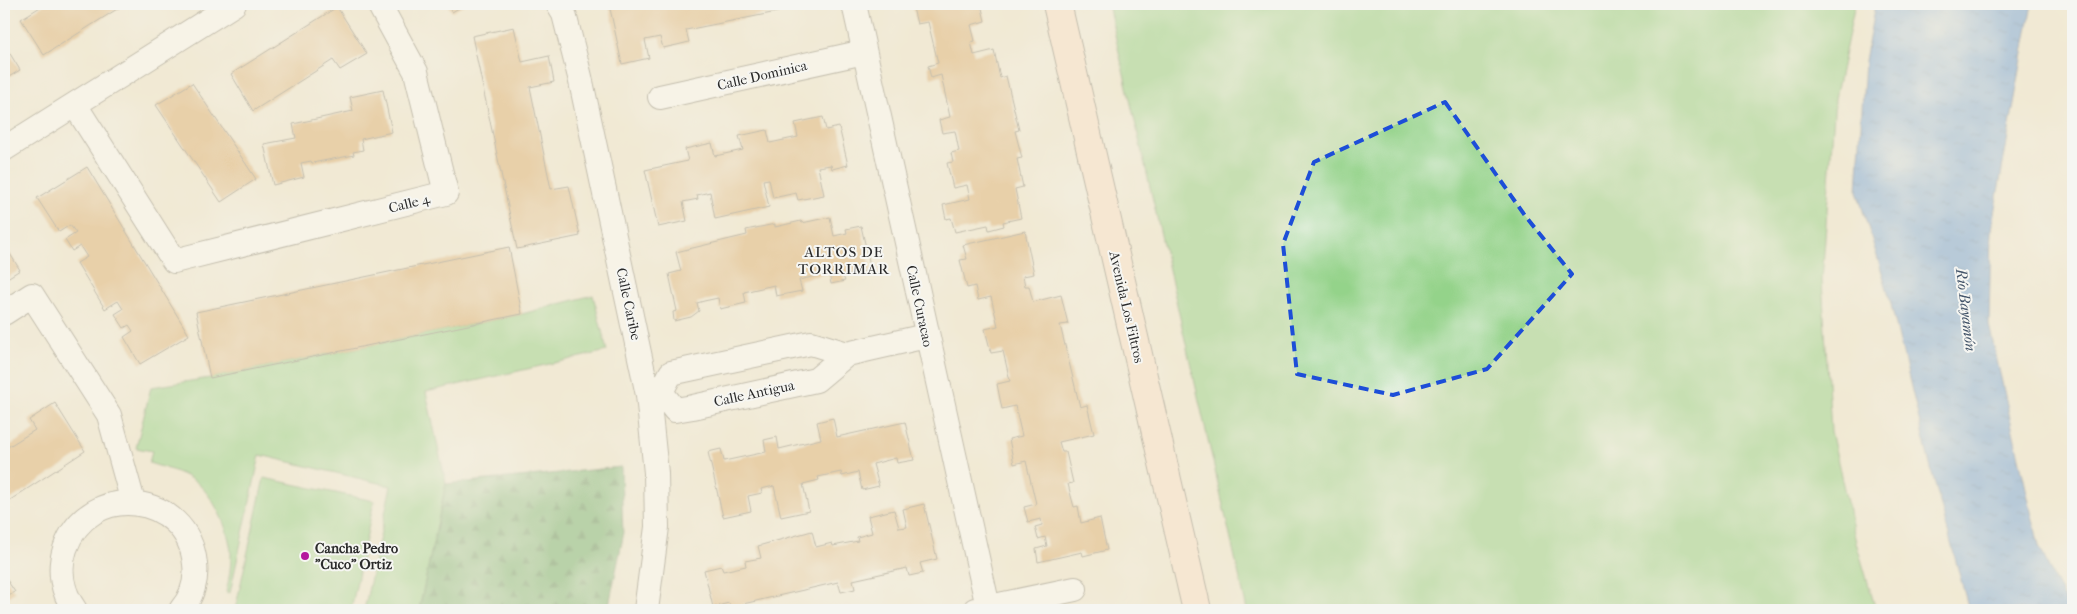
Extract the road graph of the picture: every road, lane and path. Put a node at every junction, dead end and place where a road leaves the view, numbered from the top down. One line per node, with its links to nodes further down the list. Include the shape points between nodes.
1 (234, 4): 8 (street)
2 (379, 4): 8 (street, Calle 4, via 416,72 446,193 174,260)
3 (558, 4): 16 (street, Calle Caribe, via 564,14 580,77)
4 (854, 4): 6 (street, Calle Curacao)
5 (1057, 4): 24 (main road, Avenida Los Filtros)
6 (864, 52): 7 (street, Calle Dominica); 11 (street, Calle Curacao)
7 (660, 97)
8 (75, 105): 9 (street)
9 (4, 149)
10 (4, 313): 18 (street, via 32,295 109,415)
11 (926, 336): 13 (street, Calle Antigua); 20 (street, Calle Curacao)
12 (771, 352): 13 (street, Calle Antigua, via 811,343); 14 (street, Calle Antigua); 15 (street)
13 (847, 354): 15 (street, Calle Antigua, via 816,380)
14 (710, 365): 16 (street, Calle Antigua, via 671,373); 17 (street)
15 (779, 388): 17 (street, Calle Antigua)
16 (655, 393): 17 (street, Calle Antigua, via 675,410); 23 (street, Calle Caribe, via 657,527)
17 (717, 401)
18 (133, 502): 21 (street, via 99,509 80,523 67,542 62,576 68,599); 22 (street, via 154,507 173,519 192,545 196,578)
19 (1075, 589): 20 (street)
20 (982, 609)
21 (75, 610)
22 (181, 610)
23 (646, 610)
24 (1197, 610)

